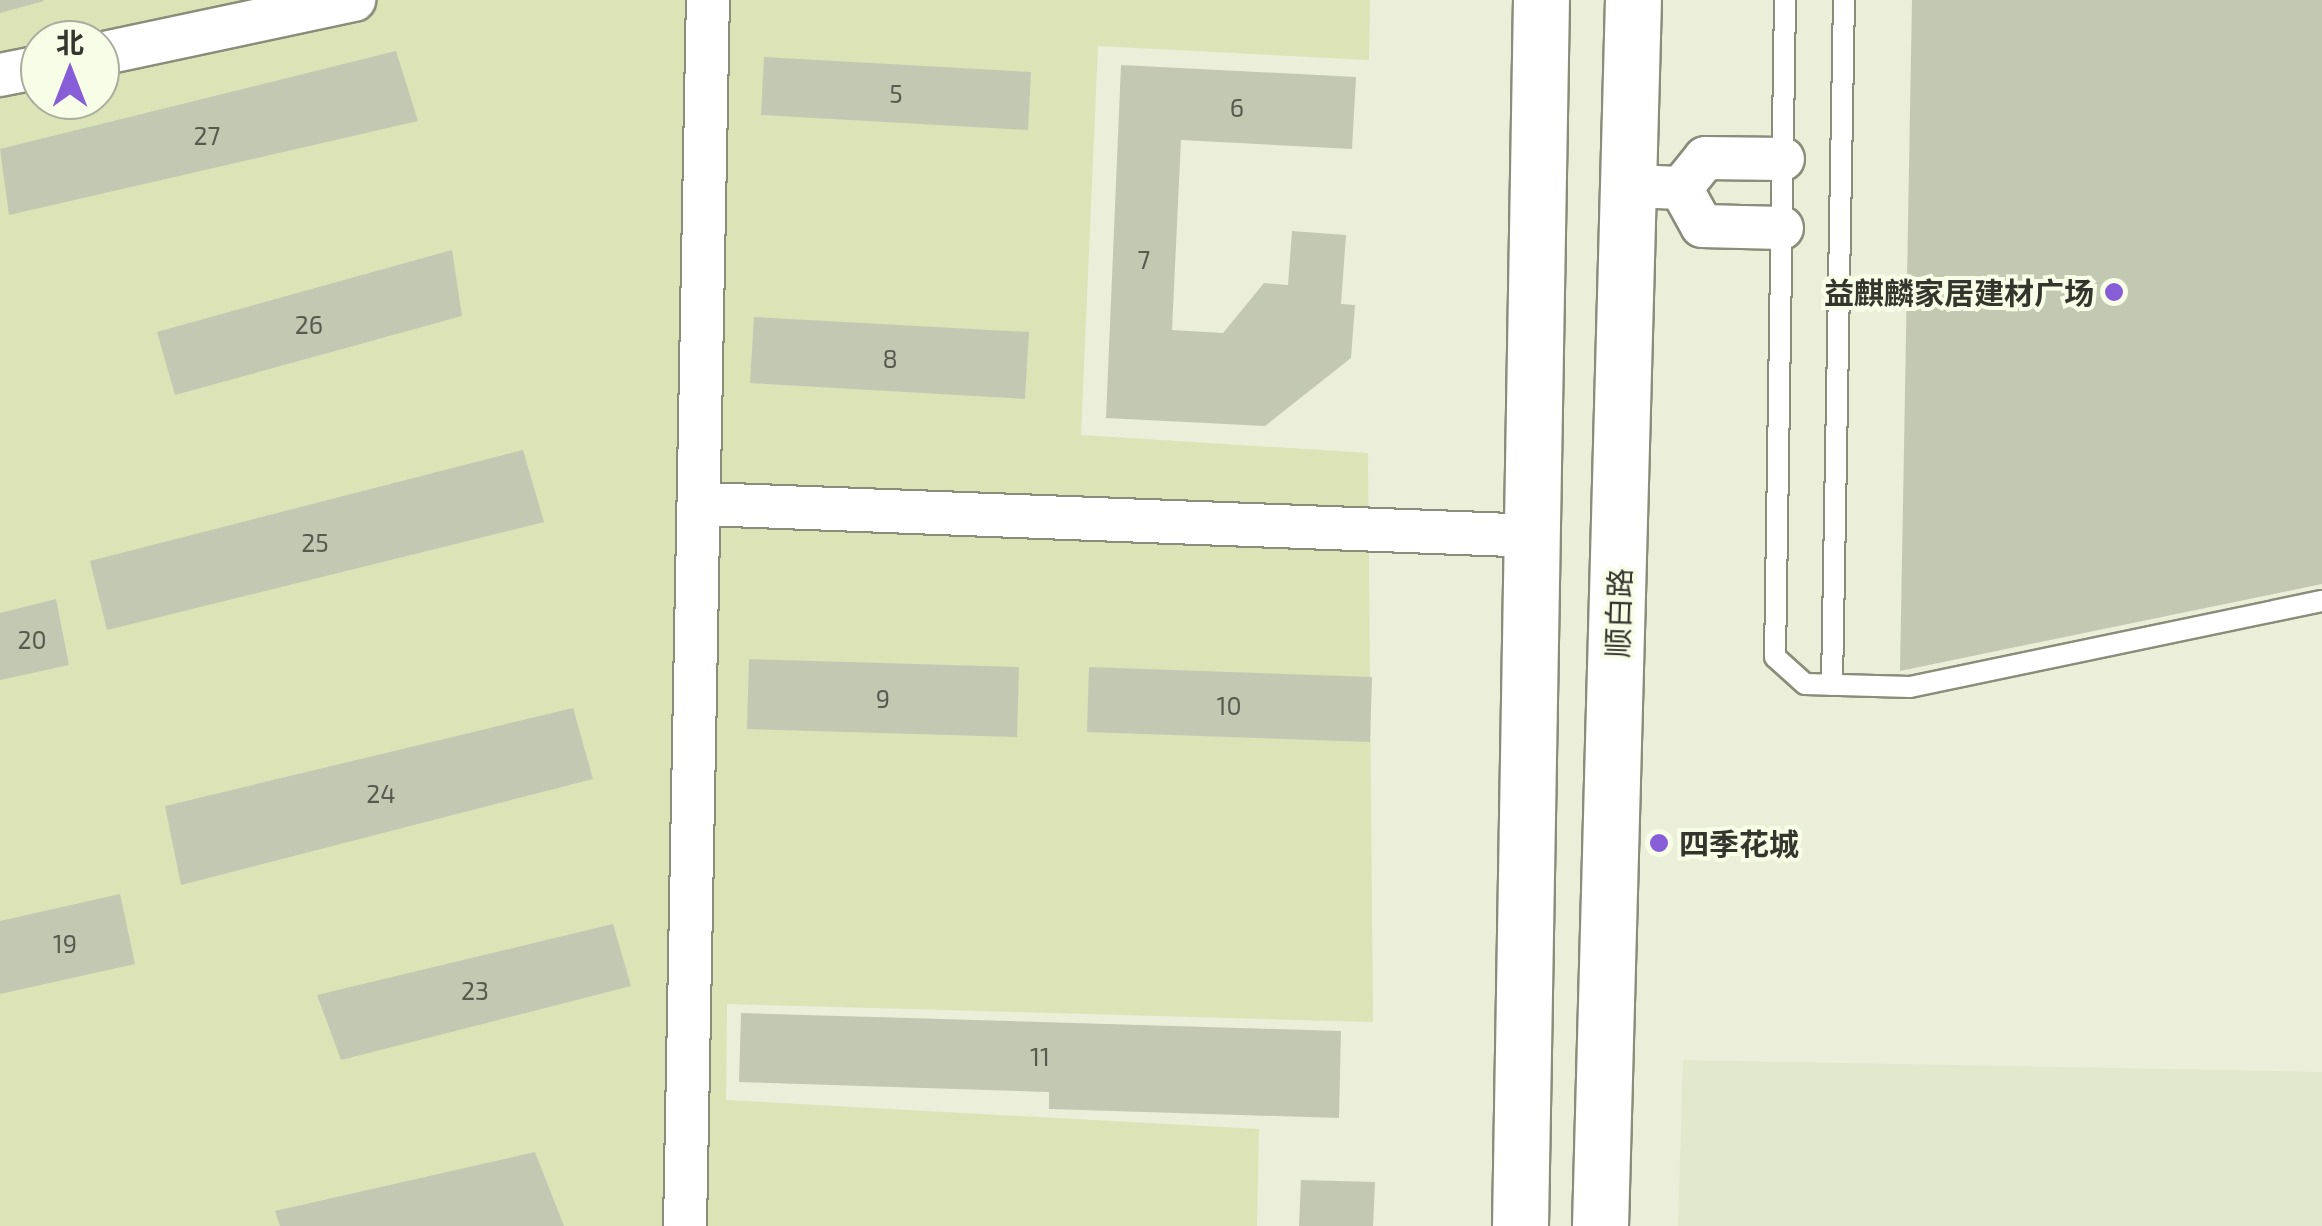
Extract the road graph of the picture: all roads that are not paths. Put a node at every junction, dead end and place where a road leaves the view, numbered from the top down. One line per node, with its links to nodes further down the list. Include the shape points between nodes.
1 (354, 0): 7 (street)
2 (708, 0): 11 (street)
3 (1542, 0): 12 (main road)
4 (1633, 0): 9 (main road, 顺白路)
5 (1786, 0): 8 (lane)
6 (1844, 0): 14 (lane)
7 (120, 50)
8 (1783, 160): 9 (street, via 1705,158); 10 (lane)
9 (1656, 187): 10 (street, via 1702,226); 17 (main road, 顺白路)
10 (1782, 228): 14 (lane, via 1775,657 1805,684)
11 (704, 504): 12 (street); 15 (street)
12 (1536, 536): 16 (main road)
13 (2322, 601): 14 (lane, via 1910,687)
14 (1832, 685)
15 (685, 1226)
16 (1520, 1226)
17 (1600, 1226)

